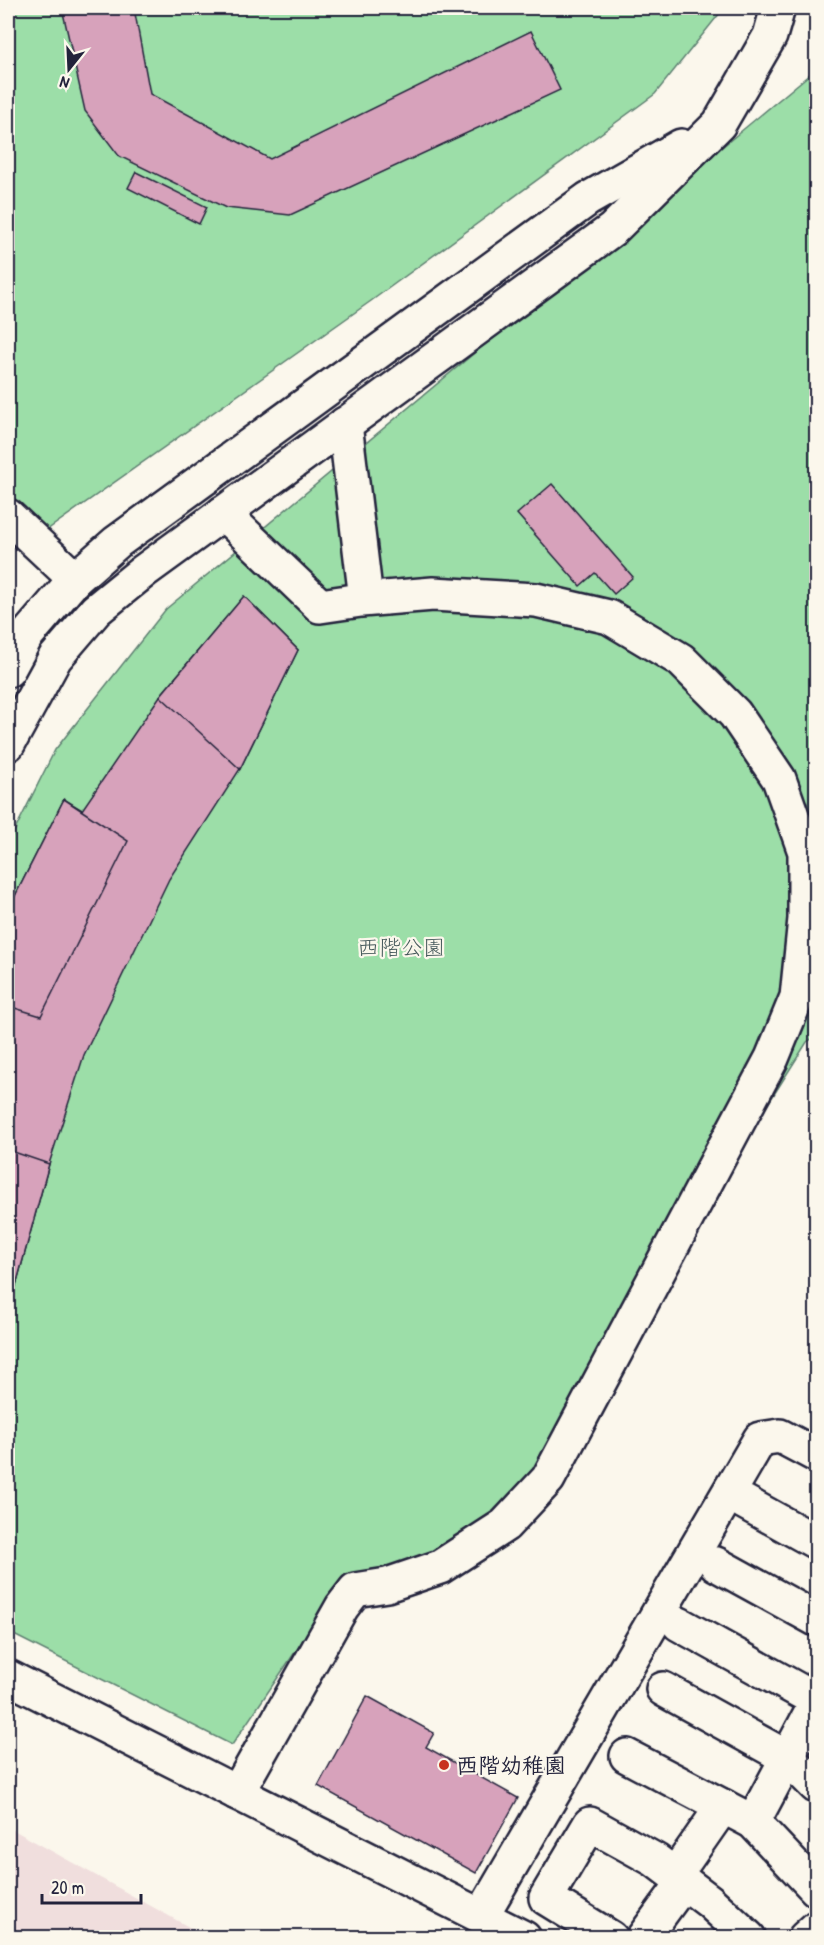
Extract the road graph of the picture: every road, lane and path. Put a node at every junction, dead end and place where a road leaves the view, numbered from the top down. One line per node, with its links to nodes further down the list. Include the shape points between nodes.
1 (778, 8): 2 (street, via 770,36)
2 (719, 124): 3 (street, via 613,229); 6 (street, via 588,199 117,542)
3 (345, 424): 4 (street); 7 (street)
4 (223, 513): 7 (street, via 321,606); 9 (street, via 96,610 56,658)
5 (8, 516): 6 (street)
6 (75, 579): 8 (street, via 27,635)
7 (366, 599): 23 (street, via 433,594 536,600 609,617 681,660 735,714 780,779 805,852 805,919 797,997 772,1058 548,1479 506,1525 440,1567 387,1585 355,1590)
8 (8, 670)
9 (8, 744)
10 (816, 1455): 28 (street, via 780,1436 760,1439)
11 (744, 1502): 12 (street)
12 (816, 1542)
13 (716, 1564): 14 (street)
14 (816, 1619)
15 (679, 1624): 18 (street)
16 (8, 1677): 23 (street)
17 (663, 1689): 21 (street)
18 (816, 1700)
19 (816, 1704): 21 (street)
20 (627, 1756): 24 (street)
21 (788, 1758): 22 (street); 25 (street)
22 (816, 1786)
23 (237, 1793): 28 (street)
24 (723, 1806): 25 (street); 26 (street)
25 (753, 1821): 27 (street)
26 (680, 1878): 31 (street, via 590,1824 546,1898); 32 (street); 33 (street)
27 (816, 1889)
28 (482, 1915): 30 (street)
29 (816, 1928): 34 (street)
30 (524, 1938)
31 (611, 1938)
32 (643, 1938)
33 (749, 1938)
34 (805, 1938)

